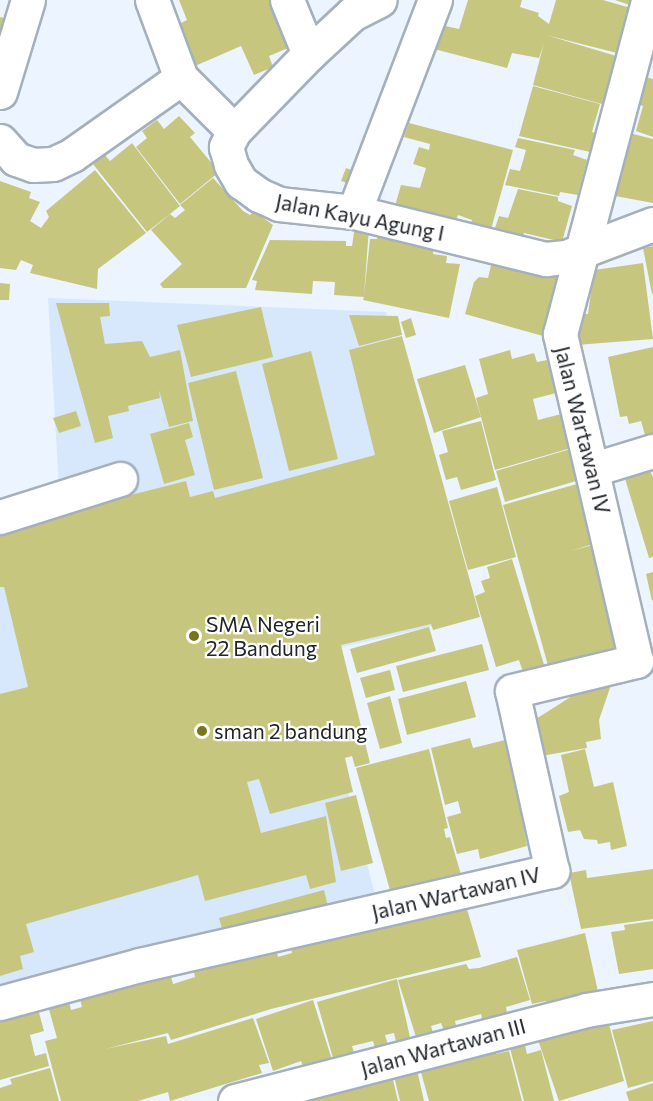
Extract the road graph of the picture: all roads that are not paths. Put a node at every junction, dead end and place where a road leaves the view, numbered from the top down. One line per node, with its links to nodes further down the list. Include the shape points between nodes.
1 (27, 0): 10 (street)
2 (152, 0): 9 (street)
3 (287, 0): 8 (street)
4 (380, 0): 8 (street, via 352,14)
5 (392, 0): 7 (street)
6 (648, 0): 15 (street, Jalan Wartawan IV)
7 (433, 5): 13 (street)
8 (309, 54): 11 (street)
9 (181, 78): 11 (street); 12 (street, via 72,155 53,164 33,165 16,159)
10 (0, 92)
11 (234, 131): 13 (street, Jalan Kayu Agung I, via 226,147 231,165 241,182 258,195 279,204)
12 (0, 141)
13 (354, 213): 15 (street, Jalan Kayu Agung I, via 546,258 567,257)
14 (653, 224): 15 (street, Jalan Kayu Agung I)
15 (584, 248): 17 (street, Jalan Wartawan IV, via 561,324 562,354)
16 (653, 450): 17 (street)
17 (594, 469): 21 (street, Jalan Wartawan IV, via 636,661 512,690 552,871 140,964)
18 (120, 479): 19 (street)
19 (0, 517)
20 (653, 999): 22 (street, Jalan Wartawan III, via 586,1010)
21 (0, 1003)
22 (235, 1101)

